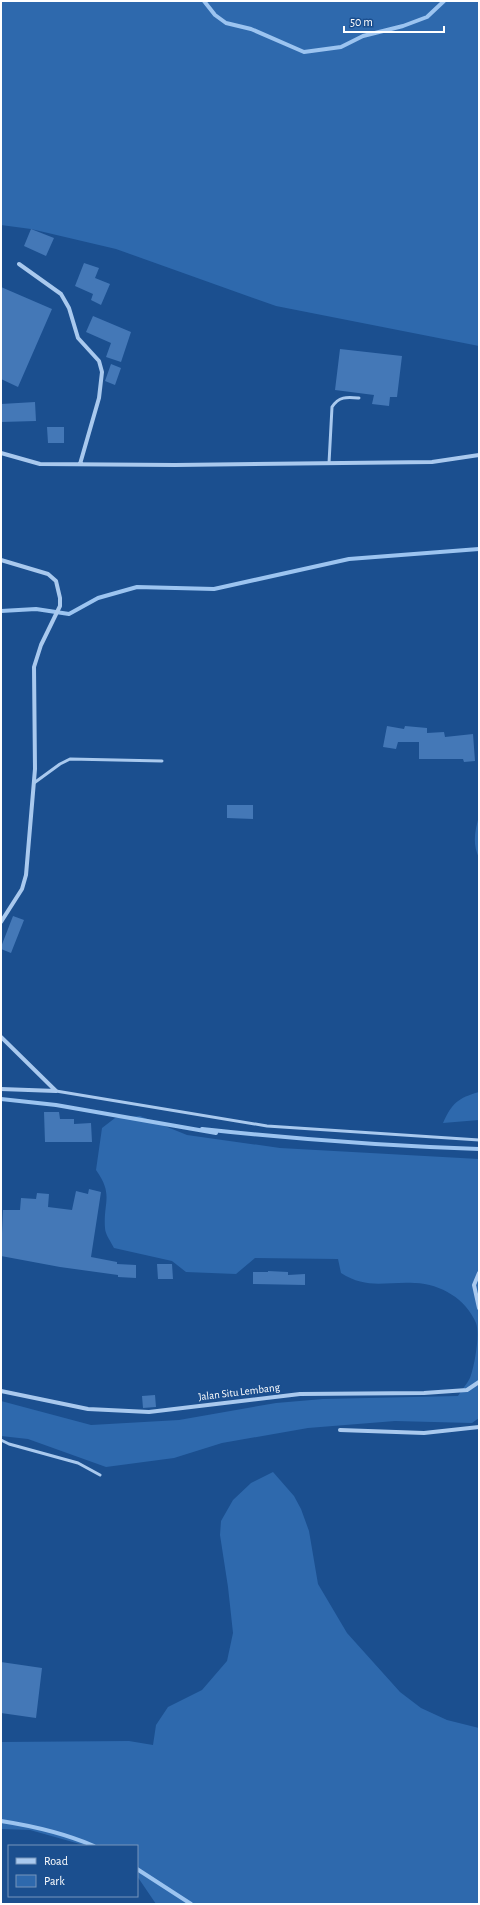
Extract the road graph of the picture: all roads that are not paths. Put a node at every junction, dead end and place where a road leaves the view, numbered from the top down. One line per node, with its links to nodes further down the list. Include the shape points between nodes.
1 (19, 264): 6 (street, via 61,294 69,308 78,338 99,361 102,372 99,398)
2 (359, 398): 5 (lane, via 344,397 336,401 332,407)
3 (1, 453): 6 (street, via 40,464)
4 (479, 455): 5 (street, via 432,462)
5 (329, 463): 6 (street)
6 (80, 464)
7 (1, 560): 9 (street, via 48,574 59,589 60,606 41,645 34,667)
8 (162, 761): 9 (lane, via 70,759)
9 (34, 783): 10 (street, via 26,874 22,889)
10 (1, 922)
11 (1, 1037): 13 (street)
12 (1, 1089): 13 (street)
13 (56, 1091): 14 (lane, via 267,1126)
14 (479, 1140)
15 (479, 1273): 16 (street, via 474,1285)
16 (479, 1308)
17 (479, 1382): 18 (street, Jalan Situ Lembang, via 467,1390 300,1394 149,1412 88,1409)
18 (1, 1391)
19 (479, 1427): 20 (street, via 424,1432)
20 (340, 1430)
21 (1, 1440): 22 (lane, via 78,1463)
22 (100, 1475)

